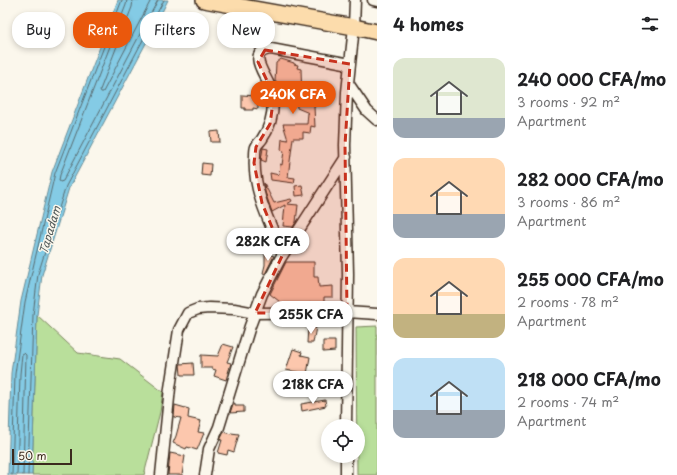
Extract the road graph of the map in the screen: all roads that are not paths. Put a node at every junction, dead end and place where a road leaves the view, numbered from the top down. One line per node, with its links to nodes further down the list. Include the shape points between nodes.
1 (204, 0): 5 (highway)
2 (355, 0): 5 (street)
3 (373, 0): 4 (street)
4 (377, 1)
5 (354, 27): 6 (highway); 7 (street)
6 (377, 32)
7 (350, 64): 8 (street); 11 (street, via 271,49 265,50 259,56 258,62 271,89 273,102 270,124 256,147 254,163 262,203)
8 (348, 83): 9 (street, via 367,111); 10 (street)
9 (377, 120)
10 (346, 157): 11 (street); 12 (street)
11 (283, 254): 13 (street, via 264,288)
12 (348, 312): 13 (street); 14 (street); 15 (street)
13 (255, 313): 17 (street, via 209,308 188,313 179,330); 18 (street, via 219,427 209,449)
14 (377, 314)
15 (346, 419)
16 (346, 463): 19 (street)
17 (161, 475)
18 (205, 475)
19 (346, 475)

